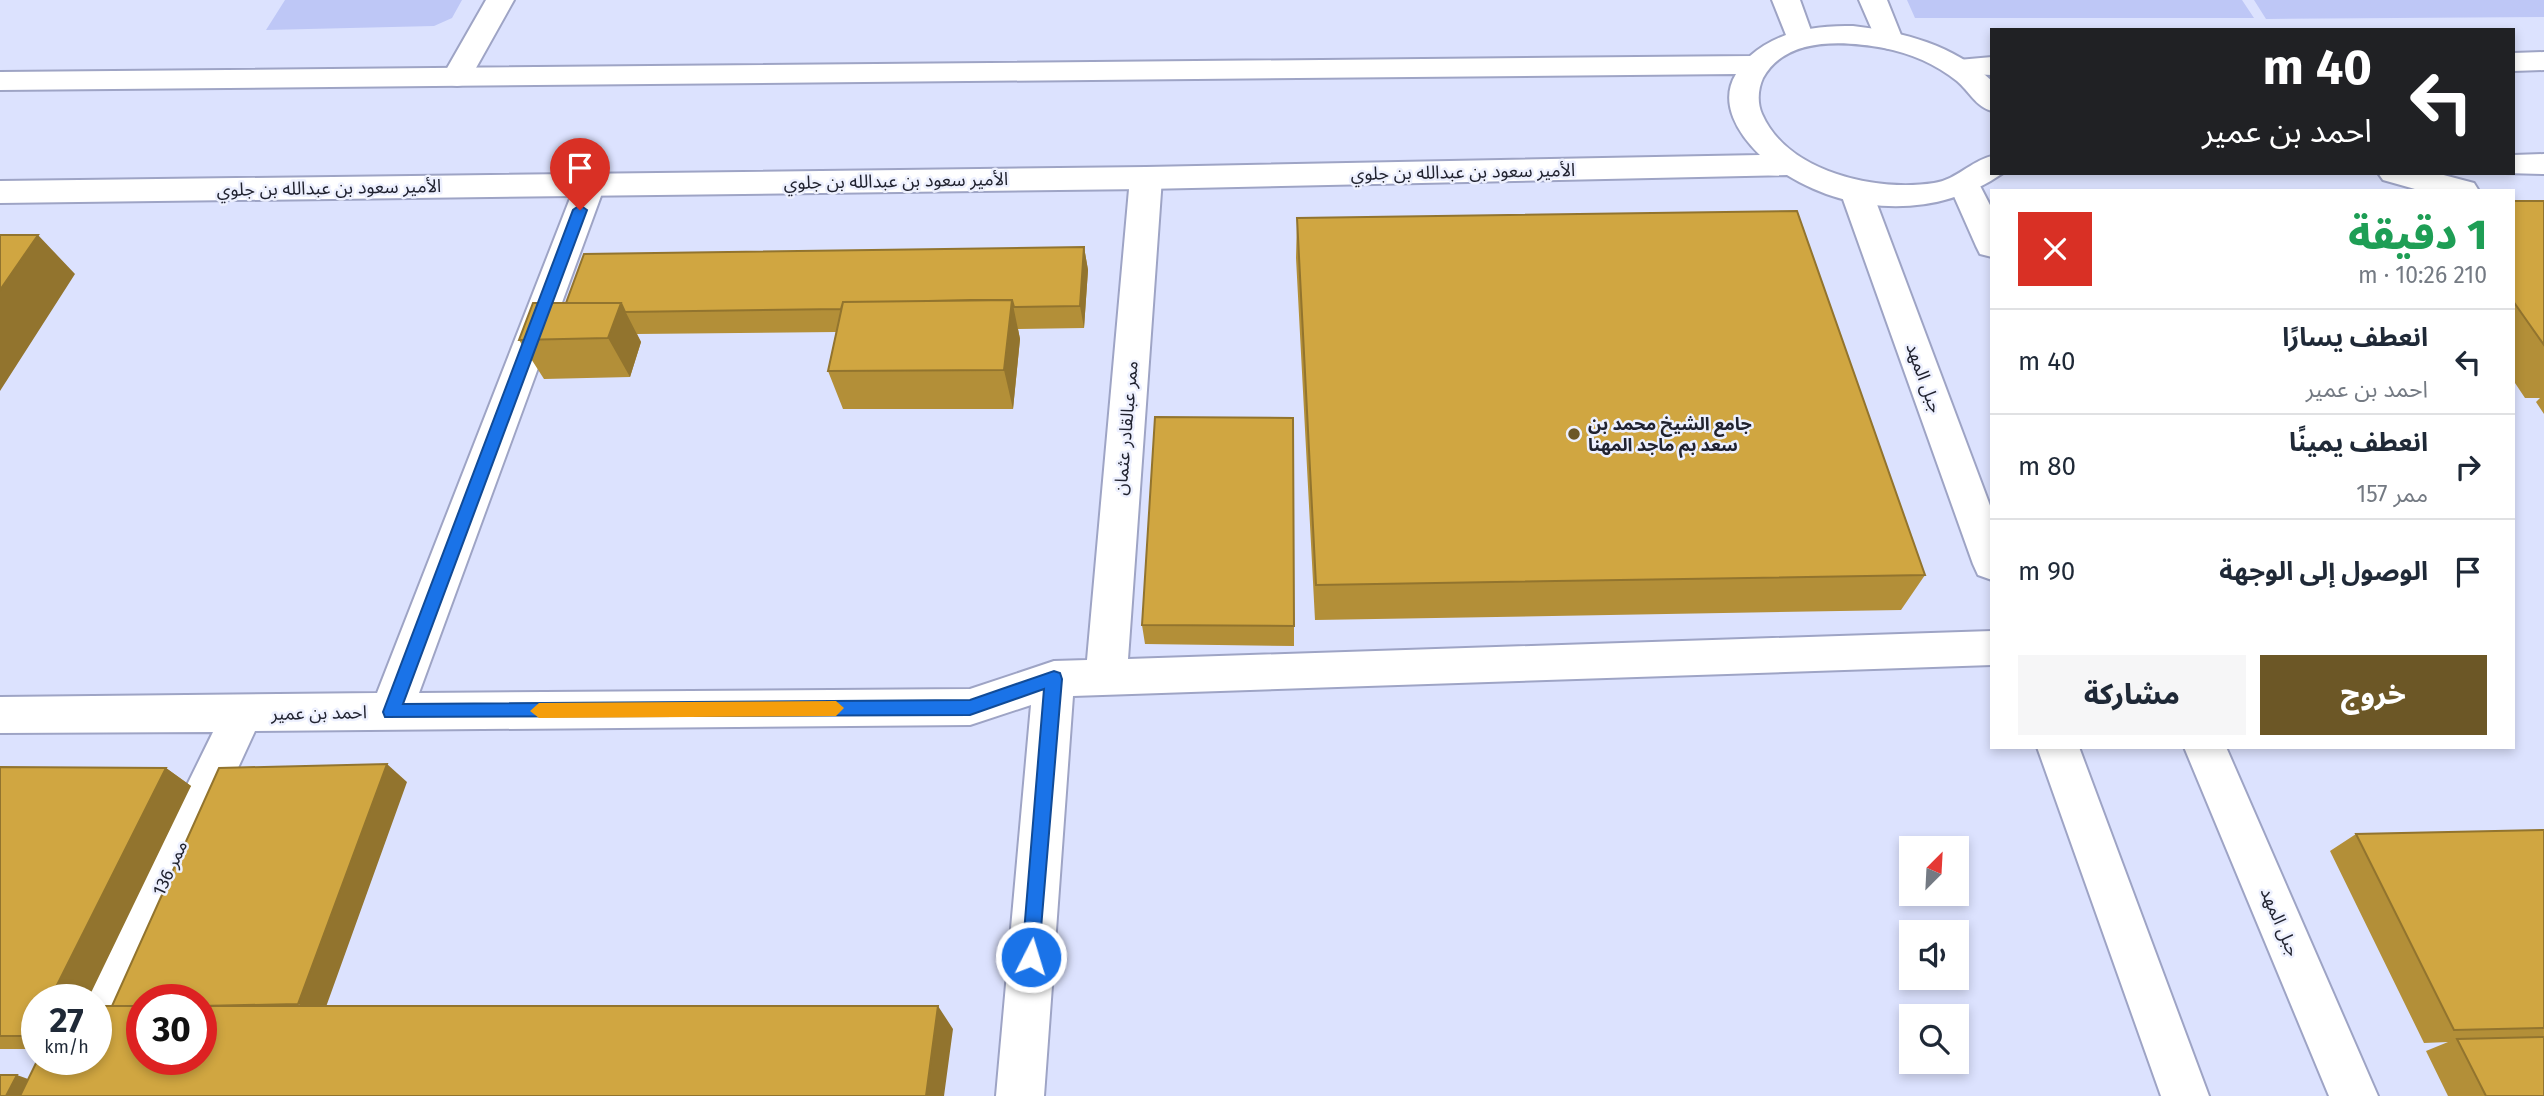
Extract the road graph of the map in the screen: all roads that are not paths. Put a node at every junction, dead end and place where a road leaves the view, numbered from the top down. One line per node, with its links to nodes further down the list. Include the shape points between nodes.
1 (500, 0): 11 (street)
2 (1786, 0): 4 (street)
3 (1873, 0): 5 (street)
4 (1800, 39): 5 (street, via 1858,35); 8 (street, via 1774,49)
5 (1889, 40): 10 (street, via 1925,50)
6 (2544, 61): 7 (street)
7 (2515, 62)
8 (1755, 65): 11 (street); 16 (street, via 1744,88 1746,114 1763,141)
9 (1990, 66): 10 (street)
10 (1957, 67): 13 (street)
11 (457, 77): 12 (street)
12 (0, 81)
13 (1990, 99)
14 (2515, 164): 15 (street)
15 (2544, 164)
16 (1793, 165): 19 (street, الأمير سعود بن عبدالله بن جلوي); 23 (street)
17 (1990, 167): 21 (street)
18 (2402, 175): 22 (street)
19 (1146, 178): 20 (street, الأمير سعود بن عبدالله بن جلوي); 28 (street, ممر عبالقادر عثمان)
20 (589, 185): 24 (street, الأمير سعود بن عبدالله بن جلوي); 30 (street)
21 (1965, 185): 23 (street, via 1936,194 1902,196); 25 (street)
22 (2455, 189)
23 (1856, 191): 26 (street, جبل المهد)
24 (0, 192)
25 (1990, 241)
26 (1990, 559)
27 (1990, 648): 28 (street, احمد بن عمير)
28 (1106, 678): 29 (street, احمد بن عمير)
29 (1054, 679): 30 (street, احمد بن عمير, via 970,707); 36 (street)
30 (391, 712): 31 (street, احمد بن عمير)
31 (243, 713): 32 (street, احمد بن عمير); 35 (street, ممر 136)
32 (0, 715)
33 (2059, 749): 37 (street)
34 (2206, 749): 38 (street, جبل المهد)
35 (112, 988)
36 (1020, 1096)
37 (2185, 1096)
38 (2354, 1096)

